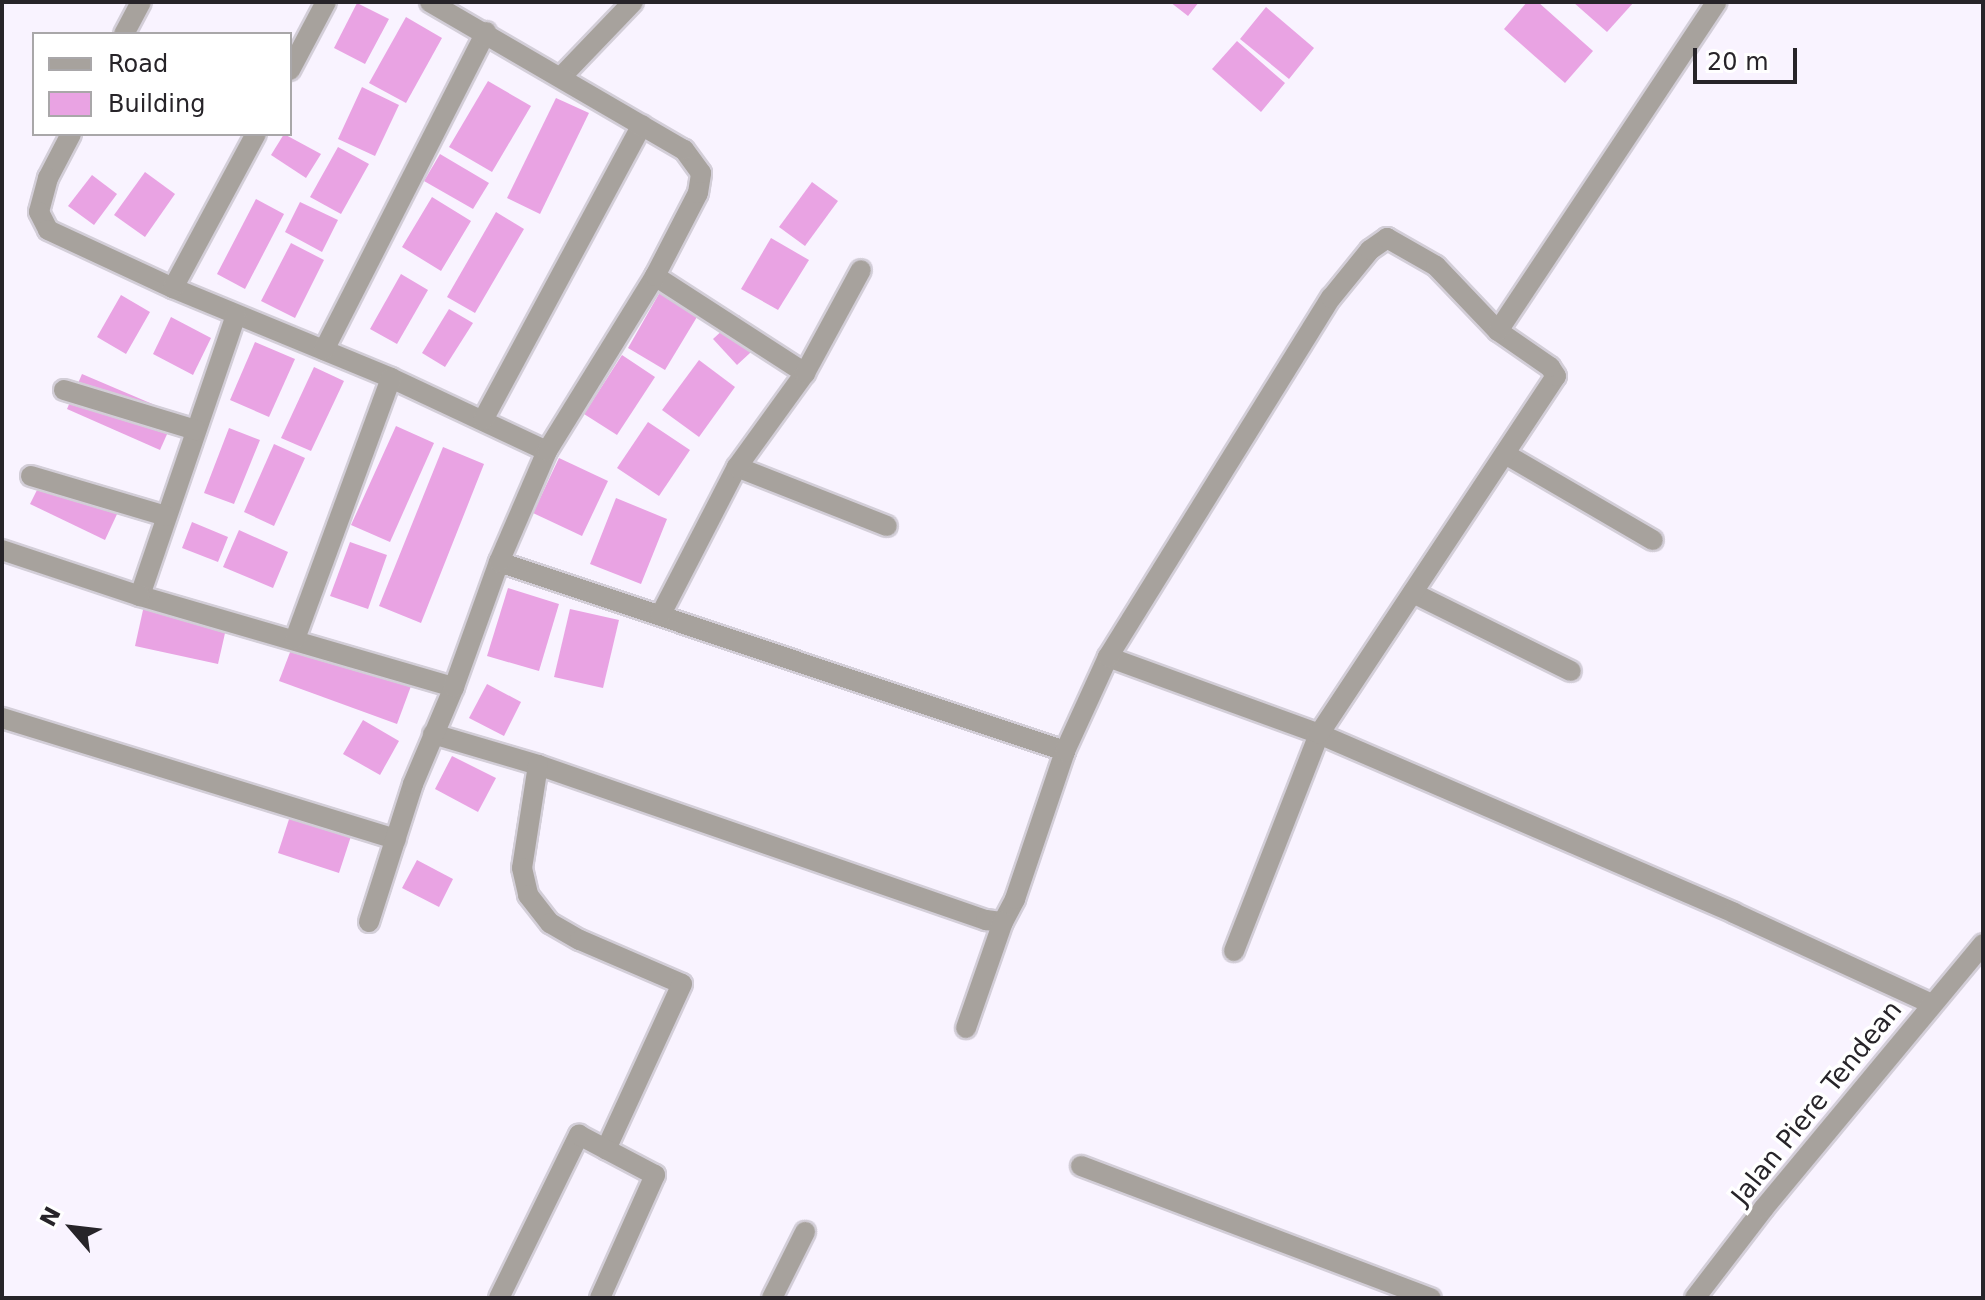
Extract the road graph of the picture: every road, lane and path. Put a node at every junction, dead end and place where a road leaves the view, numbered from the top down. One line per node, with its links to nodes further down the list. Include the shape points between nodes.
1 (141, 2): 6 (street)
2 (326, 2): 8 (street)
3 (430, 2): 7 (street)
4 (633, 2): 9 (street)
5 (1717, 2): 17 (street)
6 (125, 32)
7 (486, 32): 9 (street); 18 (street)
8 (292, 66)
9 (561, 77): 10 (street)
10 (642, 125): 14 (street, via 684,150 701,173 698,193); 22 (street)
11 (70, 136): 15 (street, via 48,178 39,212 48,230)
12 (255, 136): 15 (street)
13 (861, 270): 19 (street)
14 (655, 276): 19 (street); 24 (street)
15 (173, 288): 16 (street)
16 (236, 315): 18 (street); 23 (street)
17 (1498, 331): 25 (street, via 1556,376); 37 (street, via 1436,266 1387,238 1370,250 1331,298)
18 (324, 350): 20 (street)
19 (805, 373): 26 (street)
20 (391, 378): 22 (street); 36 (street)
21 (64, 390): 23 (street)
22 (483, 420): 24 (street)
23 (196, 430): 28 (street)
24 (547, 451): 32 (street)
25 (1505, 454): 30 (street); 33 (street)
26 (737, 467): 29 (street); 35 (street)
27 (31, 476): 28 (street)
28 (166, 516): 34 (street)
29 (887, 526)
30 (1653, 540)
31 (2, 550): 34 (street)
32 (499, 562): 35 (street); 39 (street)
33 (1413, 593): 38 (street); 42 (street)
34 (140, 596): 36 (street)
35 (661, 614): 43 (street)
36 (295, 639): 39 (street)
37 (1108, 657): 42 (street); 43 (street)
38 (1571, 671)
39 (454, 687): 41 (street)
40 (2, 718): 45 (street)
41 (433, 734): 44 (street); 45 (street)
42 (1319, 734): 49 (street); 50 (street)
43 (1065, 751): 47 (street)
44 (538, 765): 47 (street); 52 (street, via 522,868 528,895 550,923 682,984)
45 (396, 839): 46 (street)
46 (369, 922)
47 (1003, 922): 51 (street)
48 (1983, 944): 50 (street, Jalan Piere Tendean)
49 (1234, 951)
50 (1932, 1004): 59 (street, Jalan Piere Tendean)
51 (966, 1028)
52 (606, 1149): 55 (street, via 579,1135); 56 (street, via 655,1175)
53 (1081, 1166): 58 (street)
54 (805, 1232): 57 (street)
55 (499, 1298)
56 (600, 1298)
57 (772, 1298)
58 (1431, 1298)
59 (1695, 1298)

